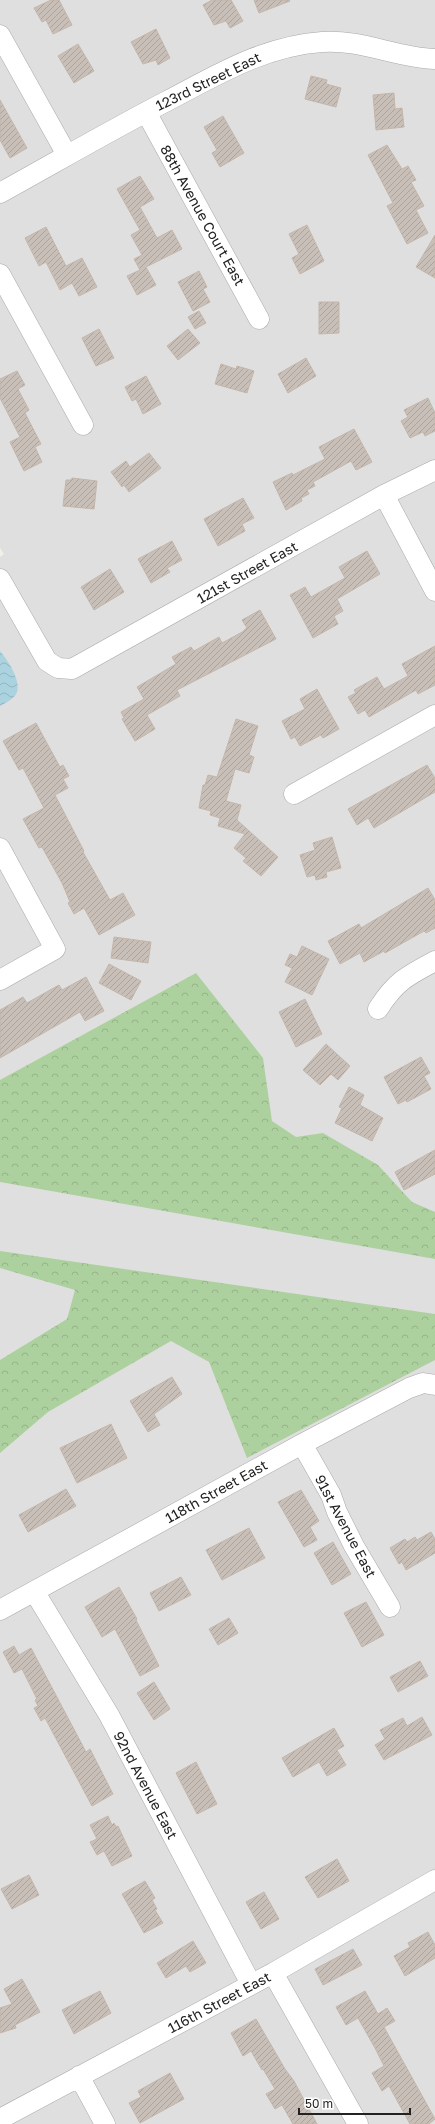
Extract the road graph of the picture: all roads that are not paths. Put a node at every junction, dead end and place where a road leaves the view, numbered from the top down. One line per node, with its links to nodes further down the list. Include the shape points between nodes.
1 (0, 35): 2 (street)
2 (6, 58): 5 (street)
3 (435, 59): 4 (street, 123rd Street East, via 357,44 304,44 247,59)
4 (146, 112): 5 (street, 123rd Street East); 8 (street, 88th Avenue Court East)
5 (67, 155): 6 (street, 123rd Street East)
6 (0, 193)
7 (0, 274): 9 (street)
8 (259, 319)
9 (83, 425)
10 (435, 470): 11 (street, 121st Street East)
11 (384, 495): 12 (street, 121st Street East, via 72,669 58,668 47,661); 13 (street)
12 (1, 584)
13 (435, 591)
14 (435, 715): 15 (street)
15 (294, 794)
16 (0, 848): 18 (street, via 55,949)
17 (435, 961): 19 (street, via 409,975 391,989)
18 (0, 980)
19 (378, 1009)
20 (435, 1385): 21 (street, 118th Street East, via 423,1383 409,1388)
21 (302, 1444): 22 (street, 118th Street East); 23 (street, 91st Avenue East, via 331,1495 354,1546)
22 (34, 1591): 24 (street, 118th Street East); 27 (street, 92nd Avenue East, via 109,1715)
23 (390, 1607)
24 (0, 1610)
25 (435, 1880): 26 (street, 116th Street East)
26 (273, 1973): 27 (street, 116th Street East); 31 (street)
27 (252, 1984): 28 (street, 116th Street East)
28 (79, 2076): 29 (street, 116th Street East); 30 (street)
29 (0, 2119)
30 (105, 2124)
31 (358, 2124)

